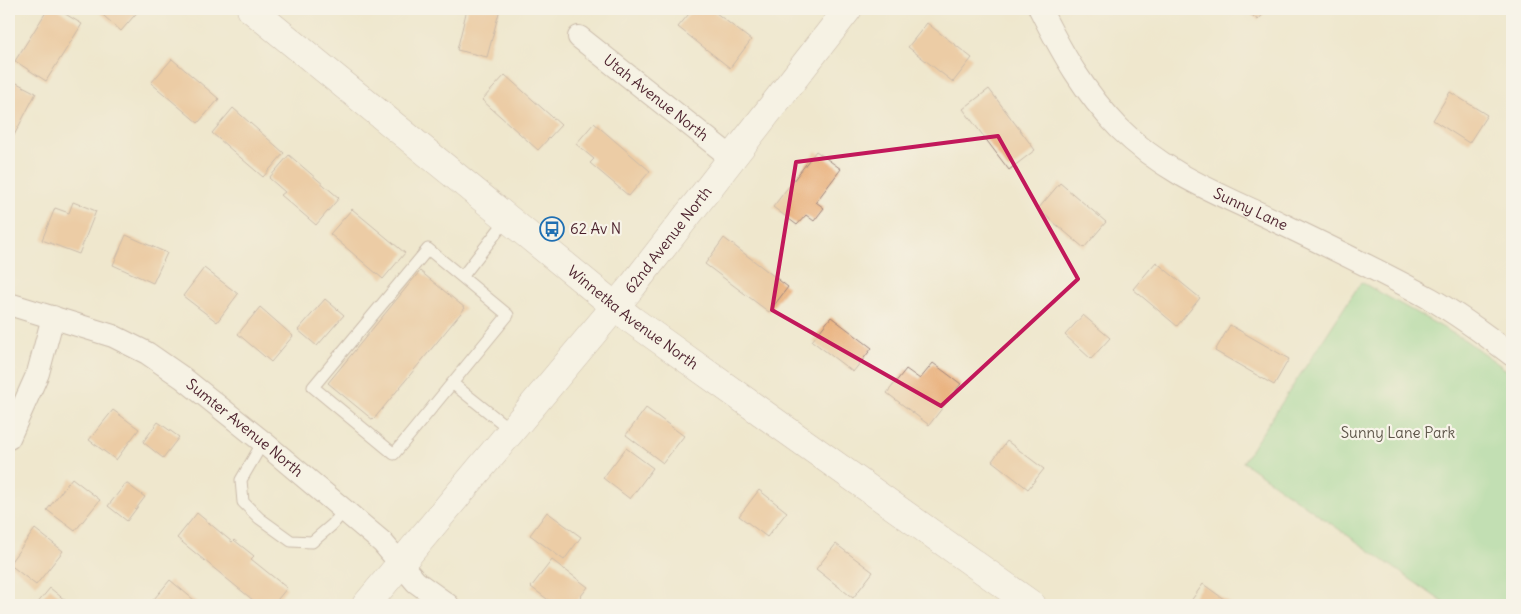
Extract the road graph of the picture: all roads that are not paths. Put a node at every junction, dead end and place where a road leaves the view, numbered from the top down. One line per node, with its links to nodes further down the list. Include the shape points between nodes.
1 (251, 9): 6 (street, Winnetka Avenue North)
2 (848, 9): 5 (street, 62nd Avenue North)
3 (1040, 9): 11 (street, Sunny Lane, via 1065,58 1089,94 1155,159 1187,180 1432,300)
4 (579, 38): 5 (street, Utah Avenue North)
5 (732, 158): 9 (street, 62nd Avenue North)
6 (507, 219): 7 (lane); 9 (street, Winnetka Avenue North)
7 (462, 276): 12 (lane, via 508,315); 12 (lane, via 428,249 313,387 394,454)
8 (9, 304): 10 (street, Sumter Avenue North)
9 (615, 306): 13 (street, 62nd Avenue North); 20 (street, Winnetka Avenue North)
10 (53, 317): 14 (street, via 38,374); 15 (street, Sumter Avenue North, via 113,336 147,353)
11 (1512, 355)
12 (452, 383): 13 (lane)
13 (512, 430): 17 (street, 62nd Avenue North)
14 (9, 438)
15 (263, 442): 16 (street, Sumter Avenue North); 16 (lane, via 241,480 243,502 258,518 291,541 312,542)
16 (344, 511): 17 (street, Sumter Avenue North, via 382,542)
17 (401, 563): 18 (street, 62nd Avenue North); 19 (street, Sumter Avenue North, via 416,582)
18 (366, 605)
19 (448, 605)
20 (1032, 605)

